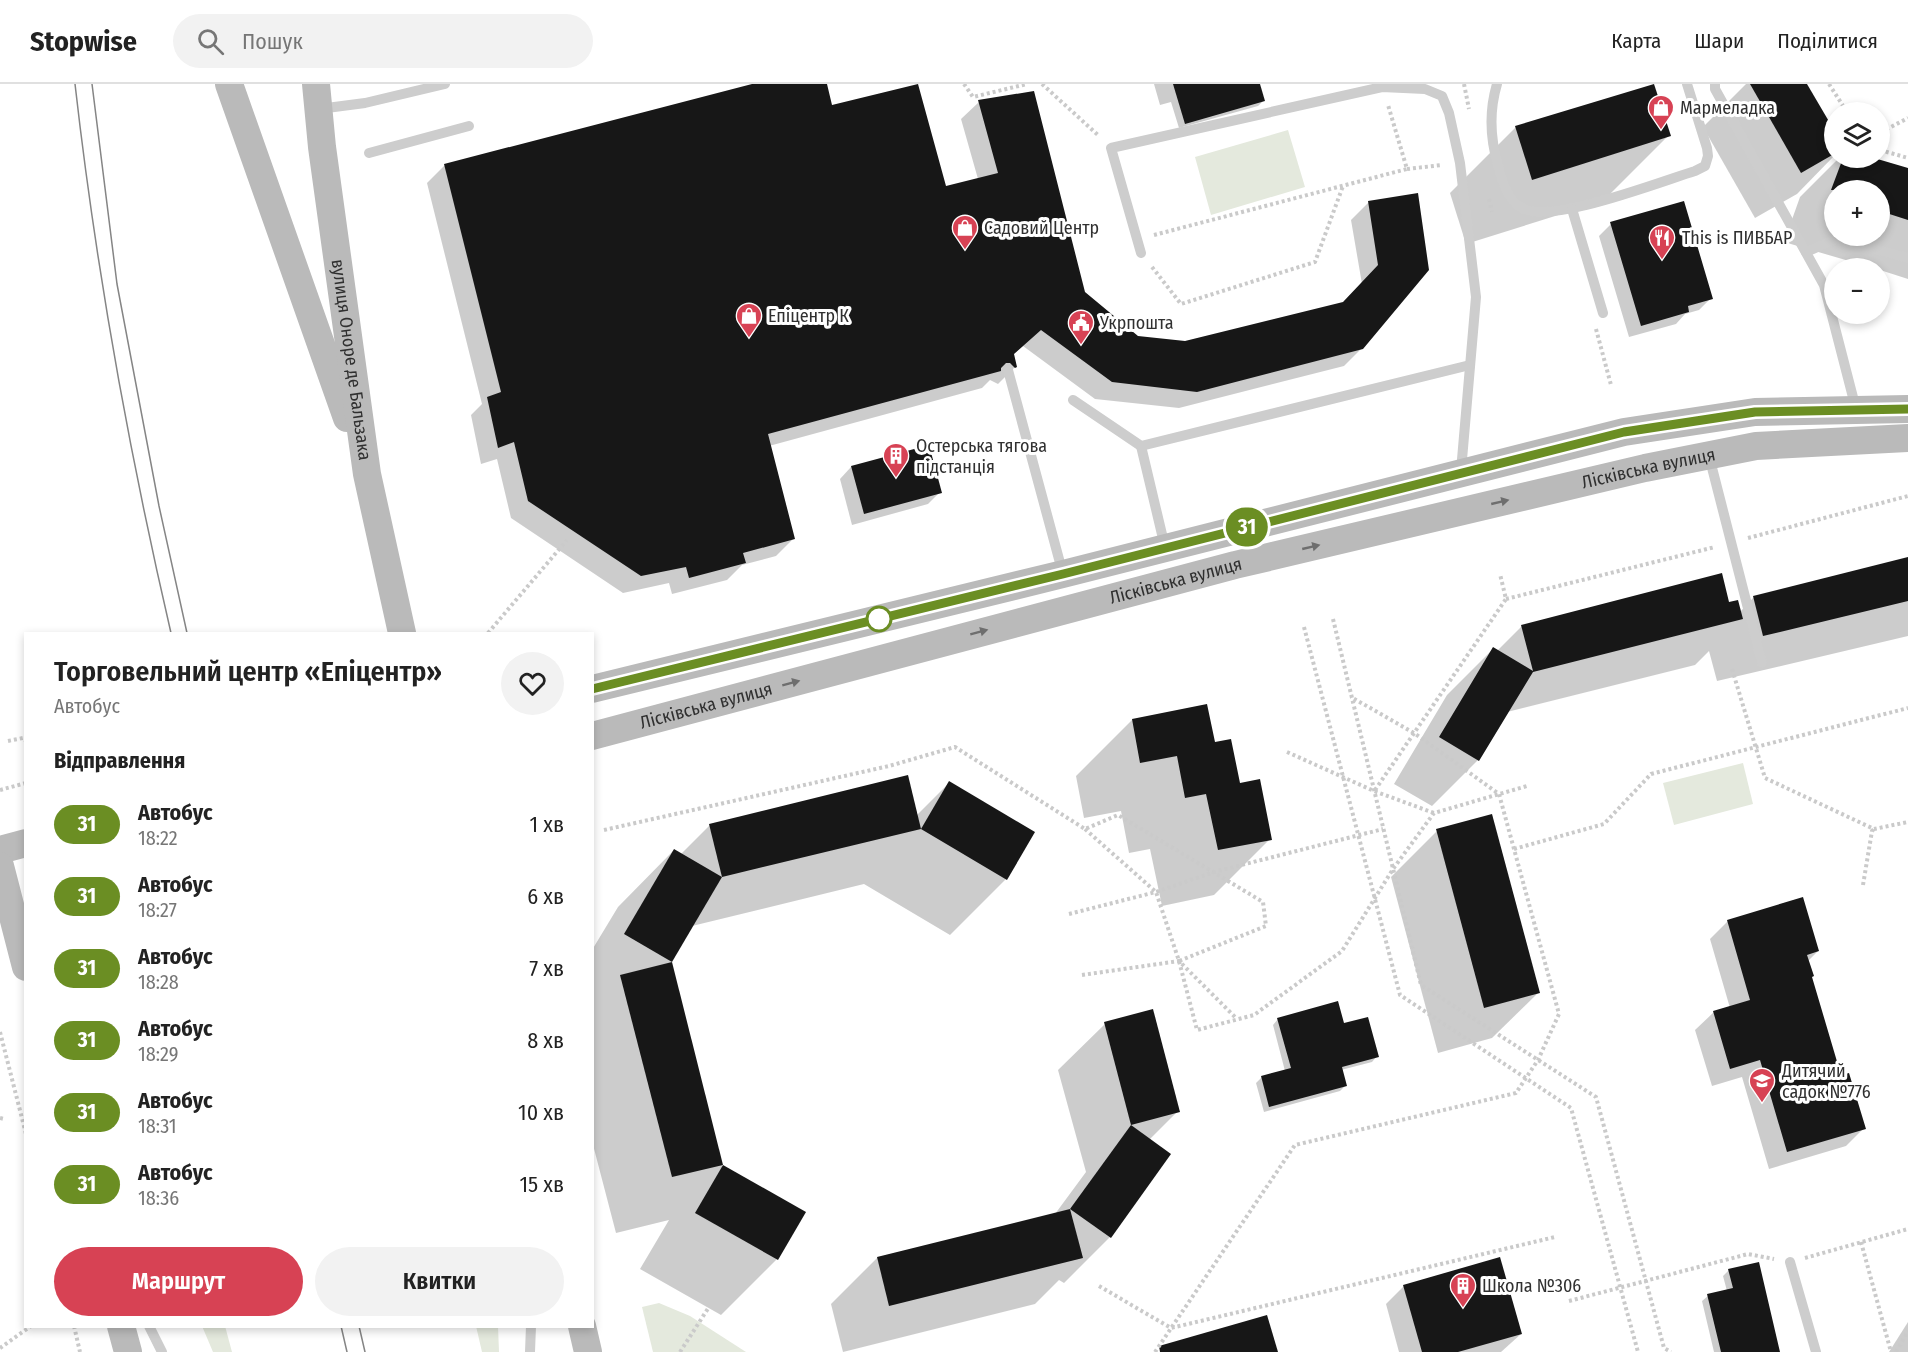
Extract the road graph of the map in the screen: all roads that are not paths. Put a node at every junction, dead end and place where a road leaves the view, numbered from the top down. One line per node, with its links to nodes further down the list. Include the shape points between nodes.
1 (229, 84): 22 (street)
2 (445, 84): 6 (lane, via 365,103)
3 (1497, 84): 9 (lane, via 1491,125 1501,178 1510,197 1531,212)
4 (1687, 84): 9 (lane, via 1707,148 1705,166)
5 (1715, 84): 10 (lane)
6 (317, 97): 22 (street, вулиця Оноре де Бальзака)
7 (469, 126): 8 (lane)
8 (369, 153)
9 (1572, 209): 13 (lane)
10 (1806, 252): 12 (lane, via 1836,239); 18 (lane, via 1824,285)
11 (1141, 253): 14 (lane, via 1111,148 1382,87 1425,89 1442,96 1460,163 1476,297)
12 (1908, 258)
13 (1603, 313)
14 (1470, 365): 20 (lane); 23 (lane)
15 (1008, 369): 25 (lane)
16 (1073, 400): 20 (lane)
17 (1908, 409): 18 (street, Лісківська вулиця)
18 (1856, 410): 23 (street, Лісківська вулиця, via 1755,412 1624,432)
19 (1908, 438): 21 (street, Лісківська вулиця, via 1756,446)
20 (1141, 446): 24 (lane)
21 (1709, 456): 27 (lane); 29 (street, Лісківська вулиця, one-way to 21, via 1235,565)
22 (367, 474): 26 (street, вулиця Оноре де Бальзака)
23 (1461, 474): 24 (street, Лісківська вулиця)
24 (1165, 548): 25 (street, Лісківська вулиця)
25 (1063, 574): 28 (street, Лісківська вулиця)
26 (402, 632)
27 (1762, 663)
28 (594, 689)
29 (594, 735)
30 (24, 844): 31 (street)
31 (0, 850)
32 (8, 884): 33 (street)
33 (24, 958)
34 (1790, 1262): 43 (lane)
35 (122, 1328): 39 (street)
36 (150, 1328): 40 (lane)
37 (531, 1328): 41 (lane)
38 (582, 1328): 42 (street)
39 (128, 1352)
40 (162, 1352)
41 (530, 1352)
42 (588, 1352)
43 (1816, 1352)

